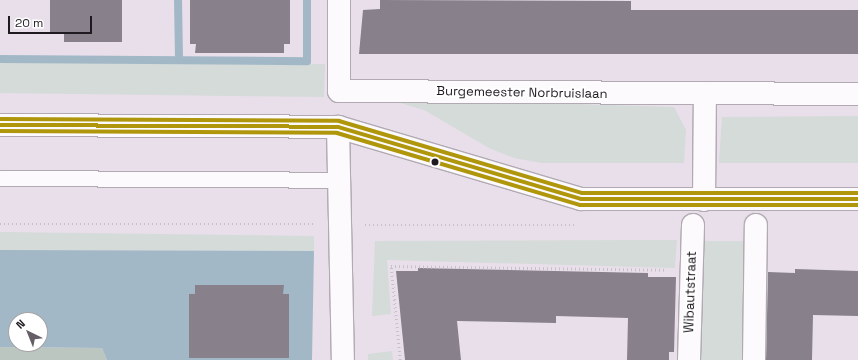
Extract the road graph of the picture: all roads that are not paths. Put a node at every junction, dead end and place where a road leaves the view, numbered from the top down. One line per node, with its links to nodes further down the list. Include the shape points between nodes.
1 (339, 0): 3 (street, Burgemeester Norbruislaan, via 339,91)
2 (858, 94): 3 (street, Burgemeester Norbruislaan)
3 (705, 95): 8 (street)
4 (0, 125): 5 (street)
5 (338, 127): 7 (street); 8 (street, via 582,200)
6 (0, 178): 7 (lane)
7 (338, 180): 12 (street)
8 (704, 200): 9 (street)
9 (858, 200)
10 (693, 225): 13 (street, Wibautstraat)
11 (756, 226): 14 (street)
12 (343, 360)
13 (689, 360)
14 (754, 360)

